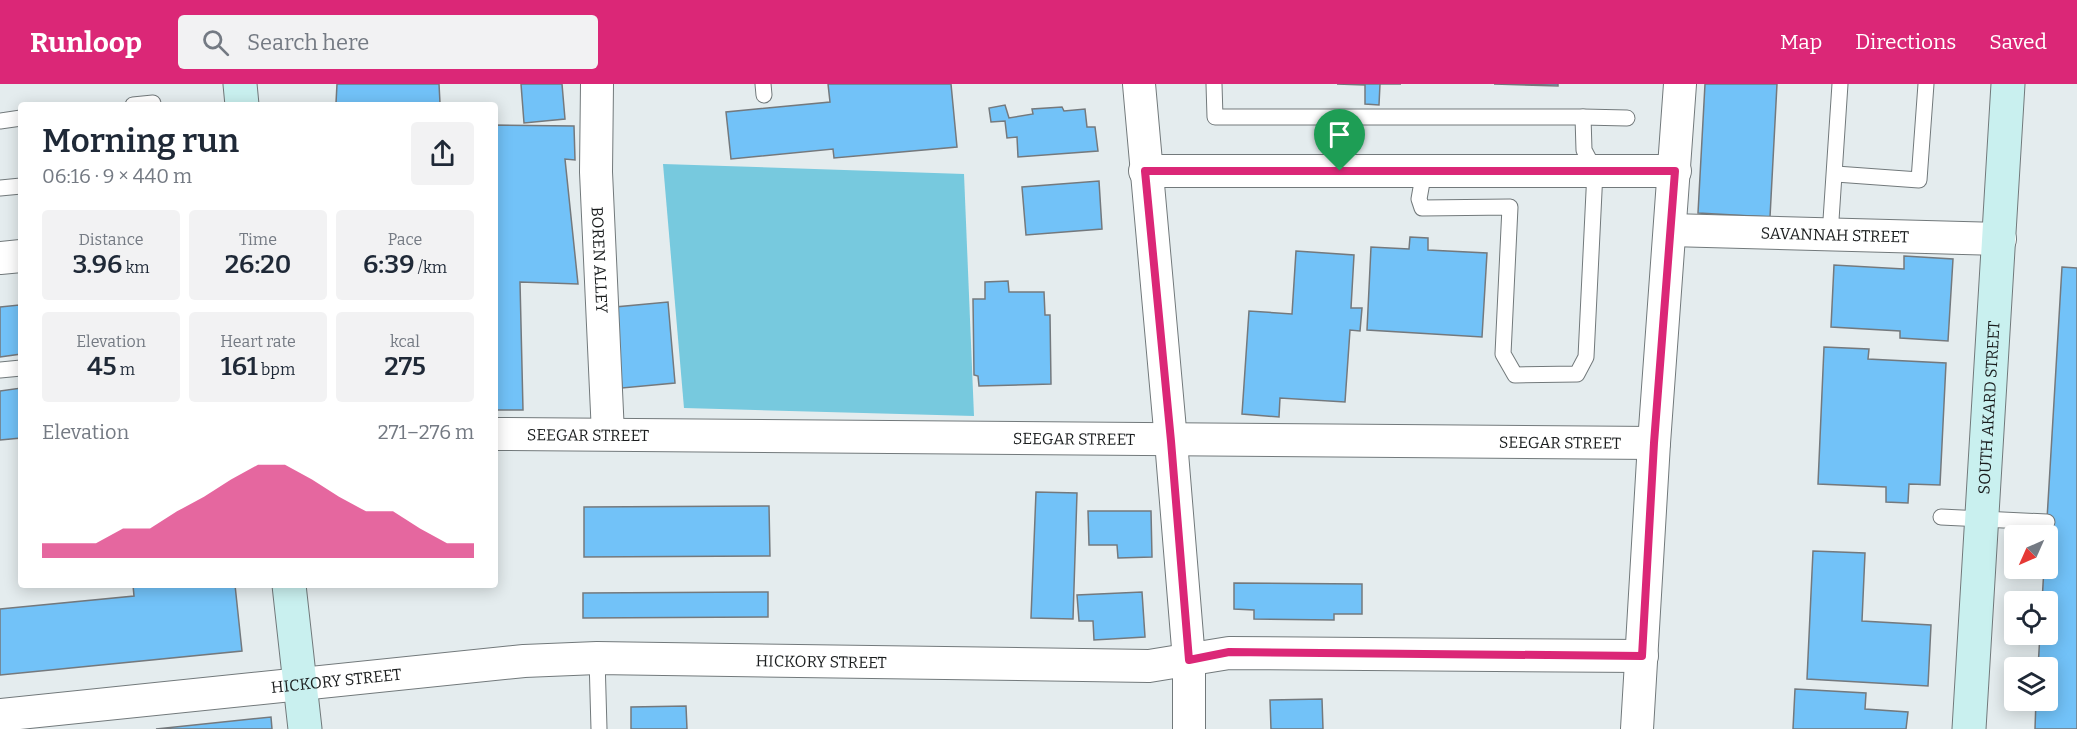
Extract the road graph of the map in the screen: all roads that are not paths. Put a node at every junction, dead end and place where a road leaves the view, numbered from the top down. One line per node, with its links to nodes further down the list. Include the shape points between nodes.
1 (240, 84): 9 (main road)
2 (597, 84): 29 (street, BOREN ALLEY, via 596,172)
3 (1139, 84): 14 (street)
4 (1214, 84): 10 (lane, via 1215,117)
5 (1680, 84): 17 (street)
6 (1840, 84): 18 (lane)
7 (1926, 84): 18 (lane, via 1919,180)
8 (2008, 84): 23 (main road, SOUTH AKARD STREET)
9 (242, 102)
10 (1583, 117): 12 (lane); 16 (lane, via 1584,150)
11 (18, 118): 13 (lane)
12 (1627, 118)
13 (0, 121)
14 (1145, 171): 15 (street); 30 (street)
15 (1424, 171): 16 (street); 16 (lane, via 1419,199 1422,208 1510,207 1503,354 1515,375 1577,374 1587,357)
16 (1595, 171): 17 (street)
17 (1675, 171): 21 (street)
18 (1836, 174): 22 (lane)
19 (18, 186): 20 (lane)
20 (0, 188)
21 (1670, 230): 22 (street, SAVANNAH STREET); 31 (street)
22 (1830, 235): 23 (street, SAVANNAH STREET)
23 (2000, 239): 33 (main road, SOUTH AKARD STREET)
24 (18, 256): 25 (street)
25 (0, 258)
26 (18, 368): 27 (lane)
27 (0, 370)
28 (498, 434): 29 (street, SEEGAR STREET)
29 (608, 434): 30 (street, SEEGAR STREET)
30 (1171, 441): 31 (street, SEEGAR STREET); 38 (street)
31 (1654, 443): 36 (street)
32 (1941, 518): 33 (lane)
33 (1982, 519): 34 (lane); 45 (main road, SOUTH AKARD STREET)
34 (2047, 522)
35 (289, 588): 39 (main road)
36 (1642, 656): 38 (street, HICKORY STREET, via 1229,652); 44 (street)
37 (597, 657): 38 (street, HICKORY STREET, via 1149,666); 39 (street, HICKORY STREET); 42 (lane)
38 (1189, 660): 43 (street)
39 (300, 682): 40 (street, HICKORY STREET); 41 (main road)
40 (9, 719)
41 (304, 729)
42 (599, 729)
43 (1189, 729)
44 (1637, 729)
45 (1969, 729)

